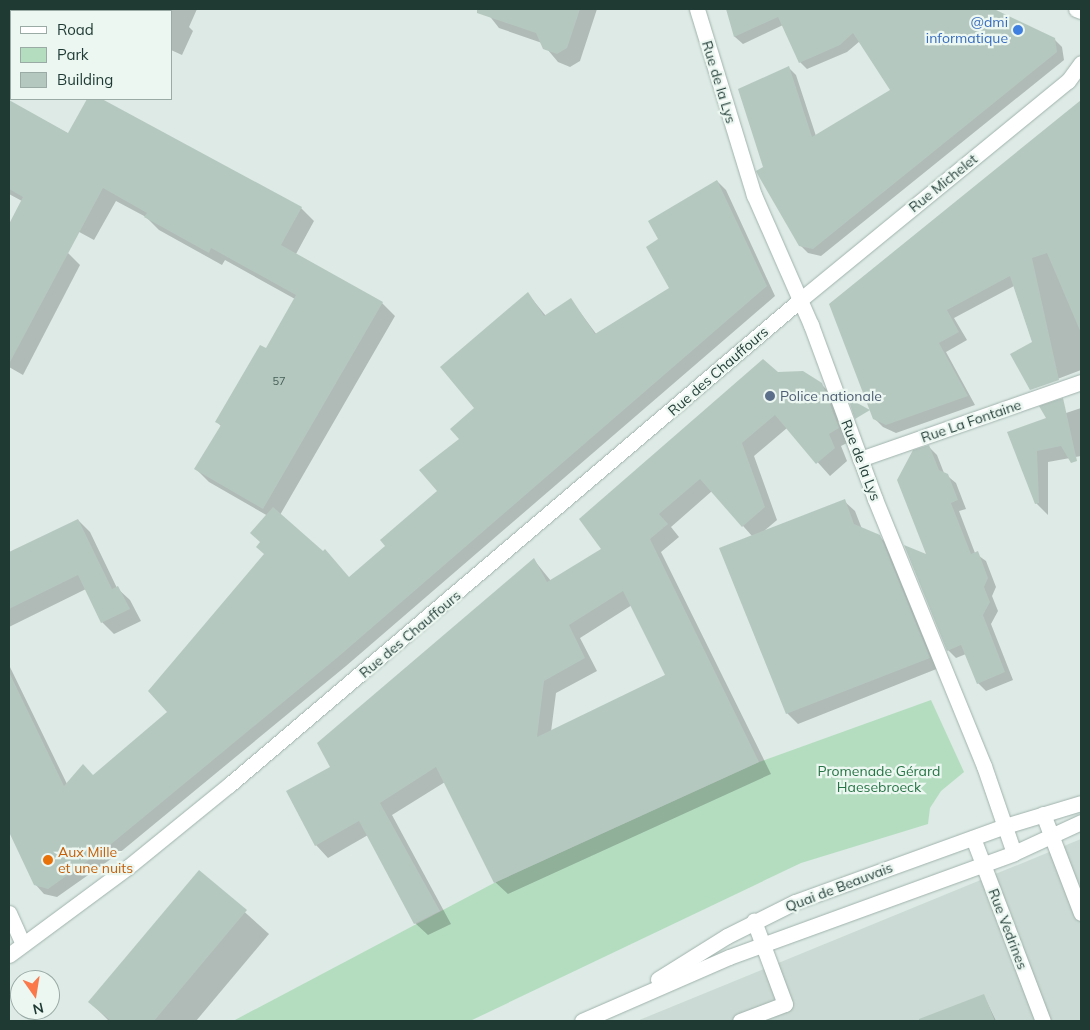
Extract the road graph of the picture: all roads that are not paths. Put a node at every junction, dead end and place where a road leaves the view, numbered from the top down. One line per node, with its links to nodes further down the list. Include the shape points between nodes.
1 (697, 9): 5 (street, Rue de la Lys, via 754,195)
2 (1076, 9): 3 (street)
3 (1081, 11)
4 (1081, 63): 5 (street, Rue Michelet, via 1068,81)
5 (800, 300): 7 (street, Rue de la Lys); 19 (street, Rue des Chauffours, via 229,785)
6 (1081, 382): 7 (street, Rue La Fontaine)
7 (860, 459): 11 (street, Rue de la Lys, via 984,766)
8 (1081, 803): 9 (street, Quai de Beauvais)
9 (1043, 814): 11 (street, Quai de Beauvais); 13 (street)
10 (1081, 822): 13 (street, Quai de Beauvais)
11 (1005, 826): 12 (street, Quai de Beauvais); 14 (street, Rue de la Lys)
12 (973, 838): 15 (street, Rue Vedrines); 18 (street, Quai de Beauvais, via 796,902)
13 (1052, 838): 14 (street, Quai de Beauvais); 17 (street)
14 (1014, 853): 15 (street, Quai de Beauvais)
15 (983, 864): 20 (street, Quai de Beauvais); 25 (street, Rue Vedrines)
16 (9, 913): 19 (street)
17 (1081, 913)
18 (754, 921): 20 (street); 22 (street, Quai de Beauvais)
19 (23, 944): 21 (street, Rue des Chauffours)
20 (763, 944): 22 (street, Quai de Beauvais); 24 (street, via 785,1004)
21 (9, 955)
22 (614, 1006): 23 (street, Quai de Beauvais)
23 (582, 1021)
24 (740, 1021)
25 (1043, 1021)

